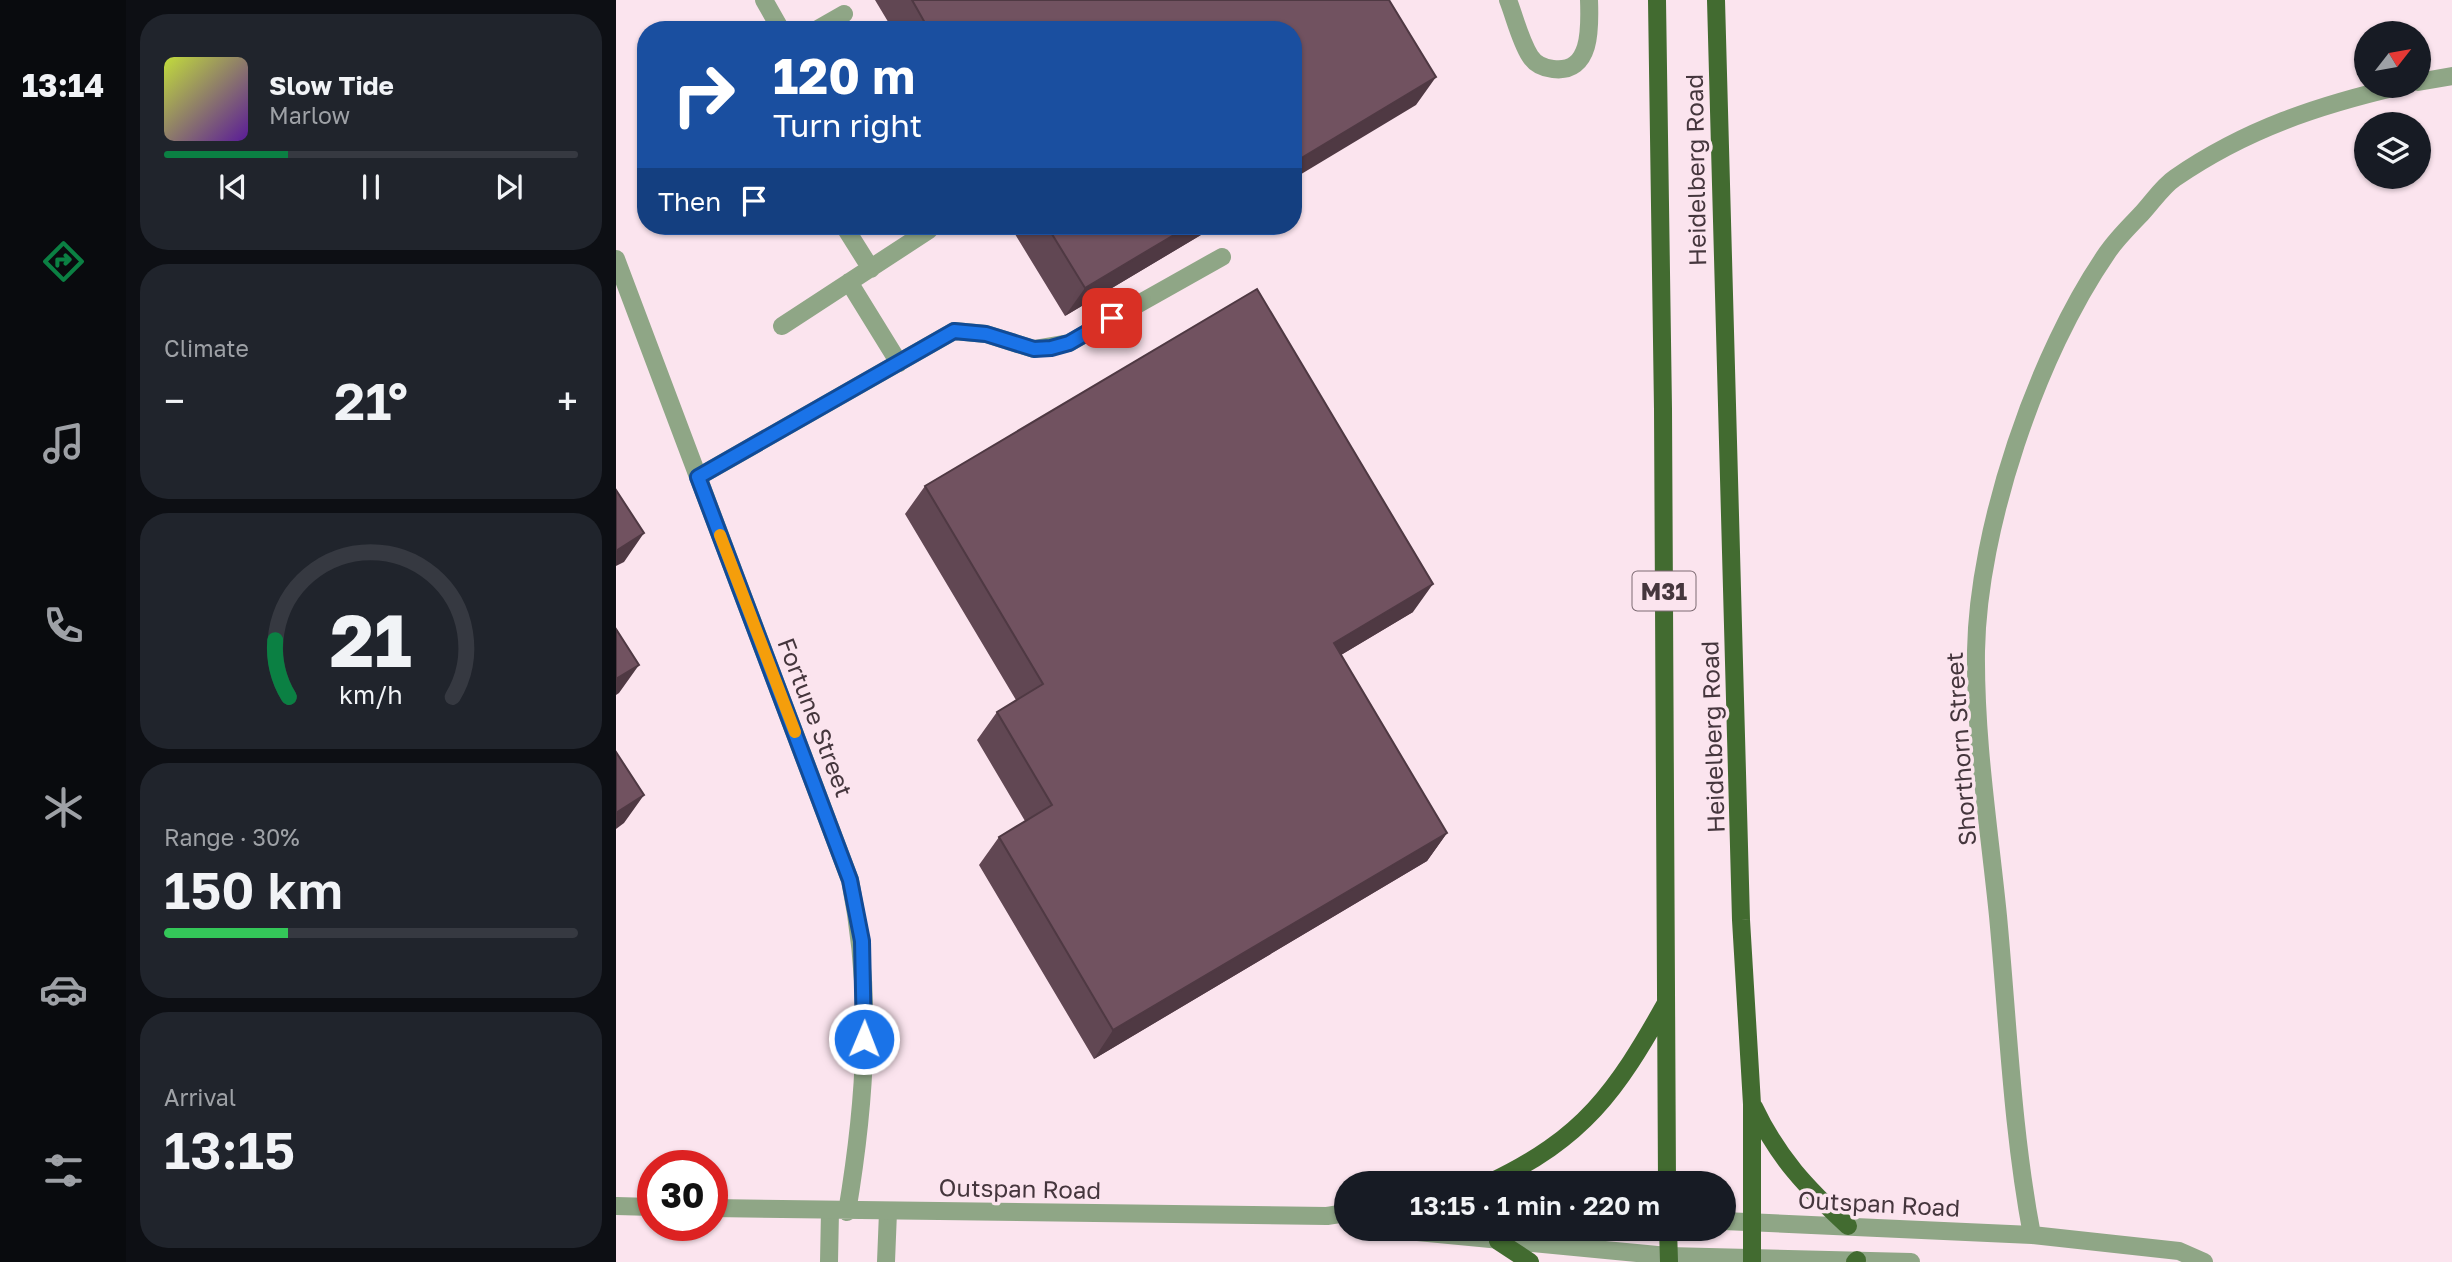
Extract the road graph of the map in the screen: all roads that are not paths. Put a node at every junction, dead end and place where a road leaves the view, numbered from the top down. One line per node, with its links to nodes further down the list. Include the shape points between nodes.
1 (764, 0): 7 (street)
2 (1508, 0): 3 (street, via 1531,58 1544,68 1566,71 1590,40)
3 (1589, 0)
4 (1657, 0): 21 (main road, Heidelberg Road / M31)
5 (1716, 0): 22 (main road, Heidelberg Road / M31, via 1741,920)
6 (844, 14): 8 (street)
7 (776, 21)
8 (832, 21)
9 (2452, 76): 10 (street)
10 (2431, 80)
11 (2354, 97): 36 (street, Shorthorn Street, via 2250,132 2172,180 2108,251 2060,334 2003,483 1984,573 1976,649 1980,766 2021,1180)
12 (850, 235): 16 (street)
13 (922, 235): 16 (street)
14 (1222, 257): 19 (street, via 1069,343 1034,349 986,334 954,331)
15 (616, 260): 20 (street, Fortune Street)
16 (871, 269): 17 (street)
17 (849, 282): 18 (street); 19 (street)
18 (782, 326)
19 (899, 363): 20 (street)
20 (698, 477): 28 (street, Fortune Street, via 850,880 862,941 862,1122)
21 (1666, 1002): 23 (main road, via 1626,1073 1589,1118); 24 (main road, Heidelberg Road / M31)
22 (1752, 1104): 33 (main road, Heidelberg Road / M31); 35 (main road, via 1784,1160)
23 (1514, 1171)
24 (1667, 1171)
25 (616, 1206): 26 (street)
26 (637, 1207)
27 (728, 1208): 28 (street, Outspan Road)
28 (839, 1211): 29 (street, Outspan Road); 42 (street, Fortune Street)
29 (888, 1212): 31 (street, Outspan Road); 43 (street)
30 (1334, 1215): 31 (street, Outspan Road)
31 (1326, 1216): 32 (street, Outspan Road)
32 (1334, 1218)
33 (1750, 1220): 34 (street, Outspan Road); 35 (street, Outspan Road); 40 (main road, Heidelberg Road / M31)
34 (1736, 1221)
35 (1848, 1226): 36 (street, Outspan Road)
36 (2032, 1234): 46 (street, Outspan Road, via 2179,1251)
37 (1498, 1241): 39 (street, via 1646,1251); 44 (main road)
38 (1668, 1241): 39 (main road)
39 (1668, 1259): 40 (street)
40 (1752, 1259): 41 (street)
41 (1856, 1261): 45 (street)
42 (829, 1262)
43 (887, 1262)
44 (1530, 1262)
45 (1911, 1262)
46 (2204, 1262)

